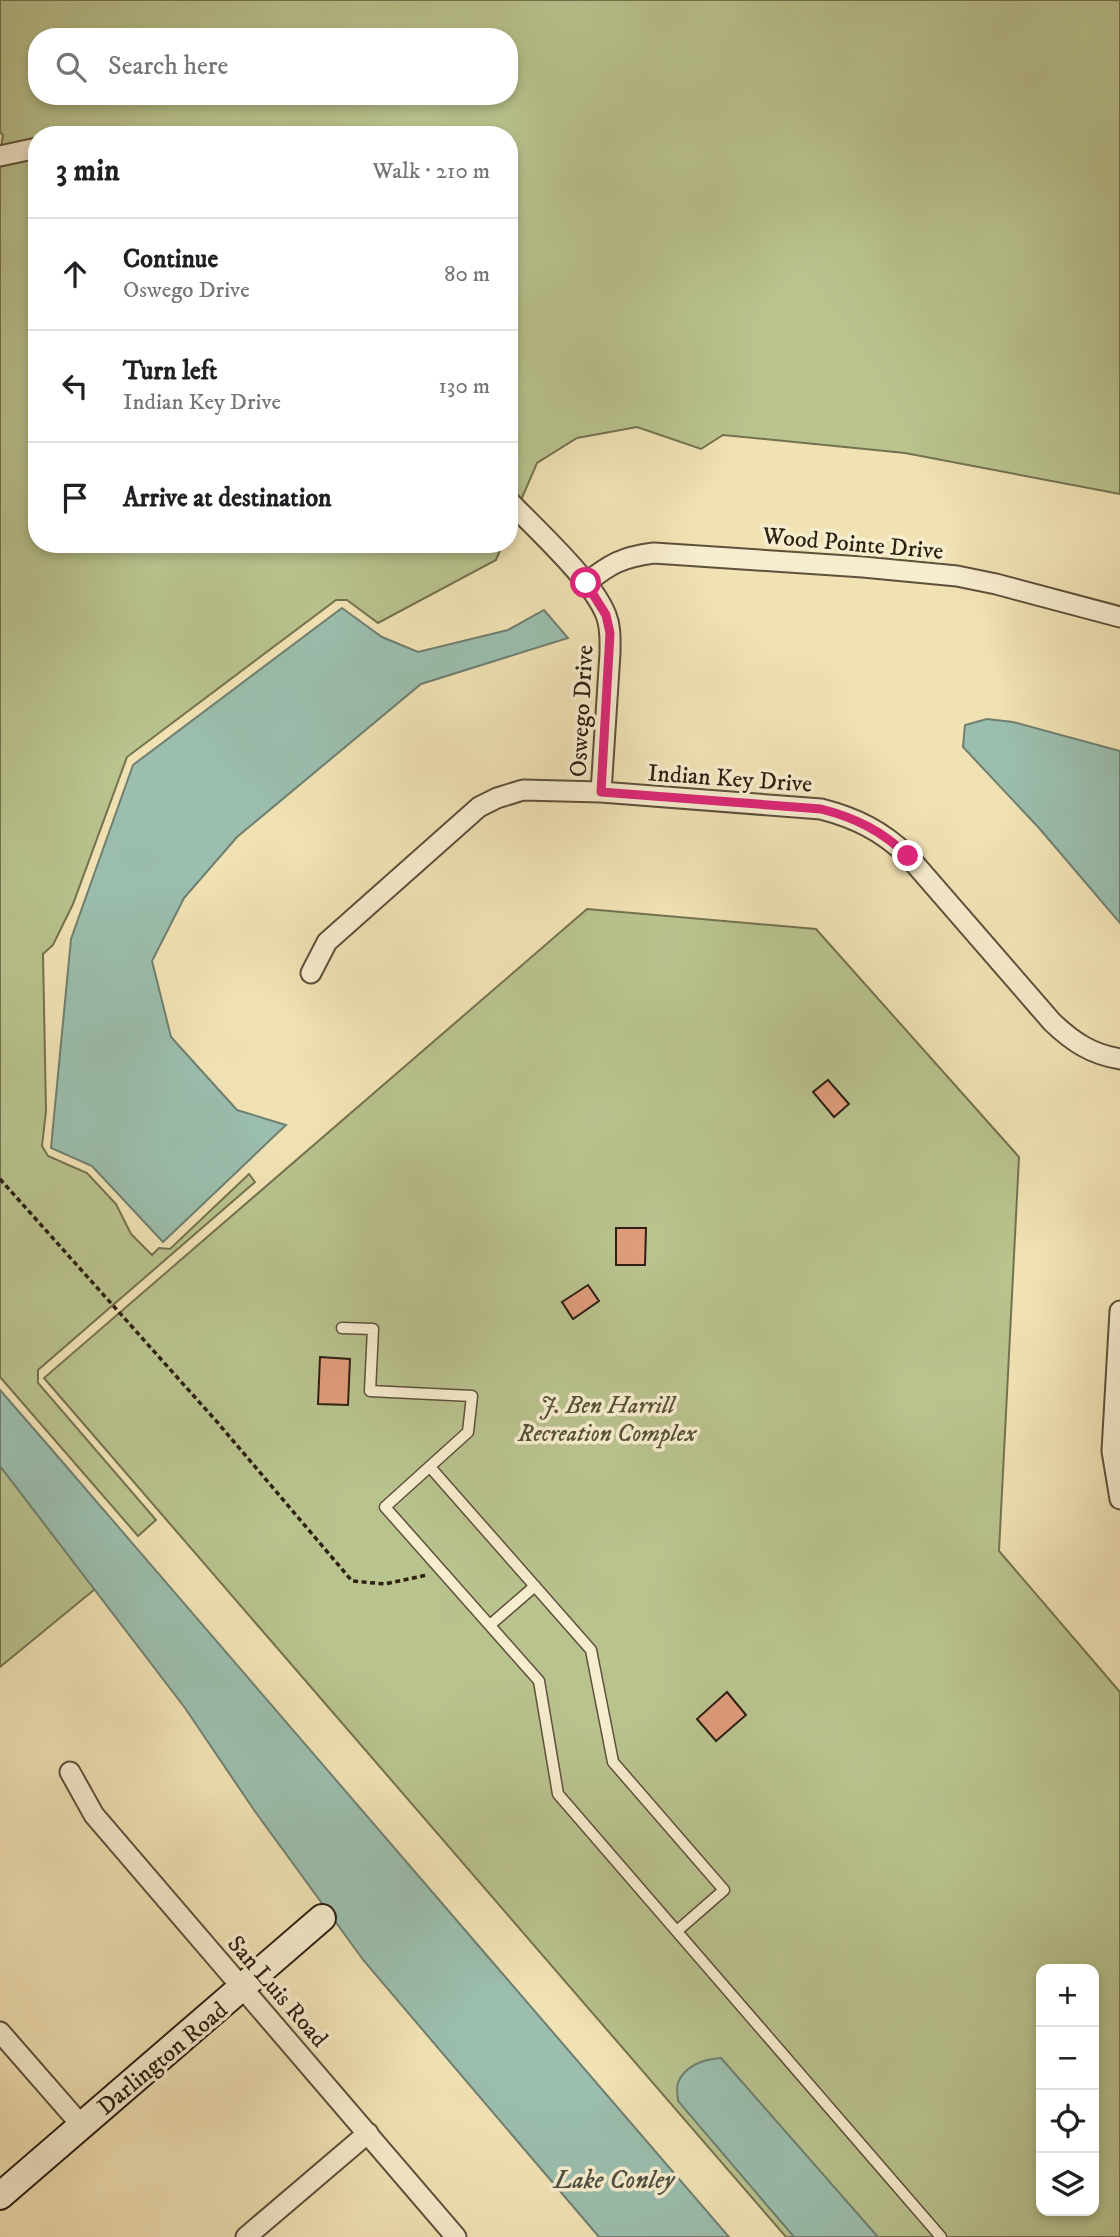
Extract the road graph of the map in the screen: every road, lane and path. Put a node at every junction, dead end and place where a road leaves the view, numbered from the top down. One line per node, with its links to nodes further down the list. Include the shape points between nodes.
1 (28, 150): 2 (street)
2 (0, 156)
3 (518, 511): 4 (street, Oswego Drive)
4 (586, 583): 5 (street, Wood Pointe Drive, via 612,563 654,553 957,576); 6 (street, Oswego Drive, via 606,615 610,633)
5 (1120, 617)
6 (601, 792): 7 (street, Indian Key Drive, via 523,790 479,807 327,942); 8 (street, Indian Key Drive, via 821,809 875,828 908,856 1052,1022 1091,1051)
7 (311, 974)
8 (1120, 1059)
9 (0, 1179): 14 (path, via 352,1581 385,1584)
10 (1120, 1311): 13 (street, via 1112,1451)
11 (342, 1328): 12 (lane, via 373,1329 370,1391 472,1396 468,1432)
12 (430, 1467): 14 (lane, via 385,1507); 15 (lane)
13 (1120, 1499)
14 (442, 1571): 16 (lane)
15 (535, 1586): 16 (lane); 19 (lane, via 591,1650 613,1762 724,1889)
16 (490, 1625): 19 (lane, via 539,1681 558,1794)
17 (70, 1772): 20 (street, San Luis Road, via 94,1815)
18 (322, 1918): 20 (street, Darlington Road)
19 (677, 1931): 27 (lane)
20 (243, 1988): 22 (street, Darlington Road); 23 (street, San Luis Road)
21 (0, 2032): 22 (street)
22 (82, 2126): 24 (street, Darlington Road)
23 (368, 2133): 25 (street); 26 (street, San Luis Road)
24 (0, 2196)
25 (246, 2237)
26 (456, 2237)
27 (941, 2237)

